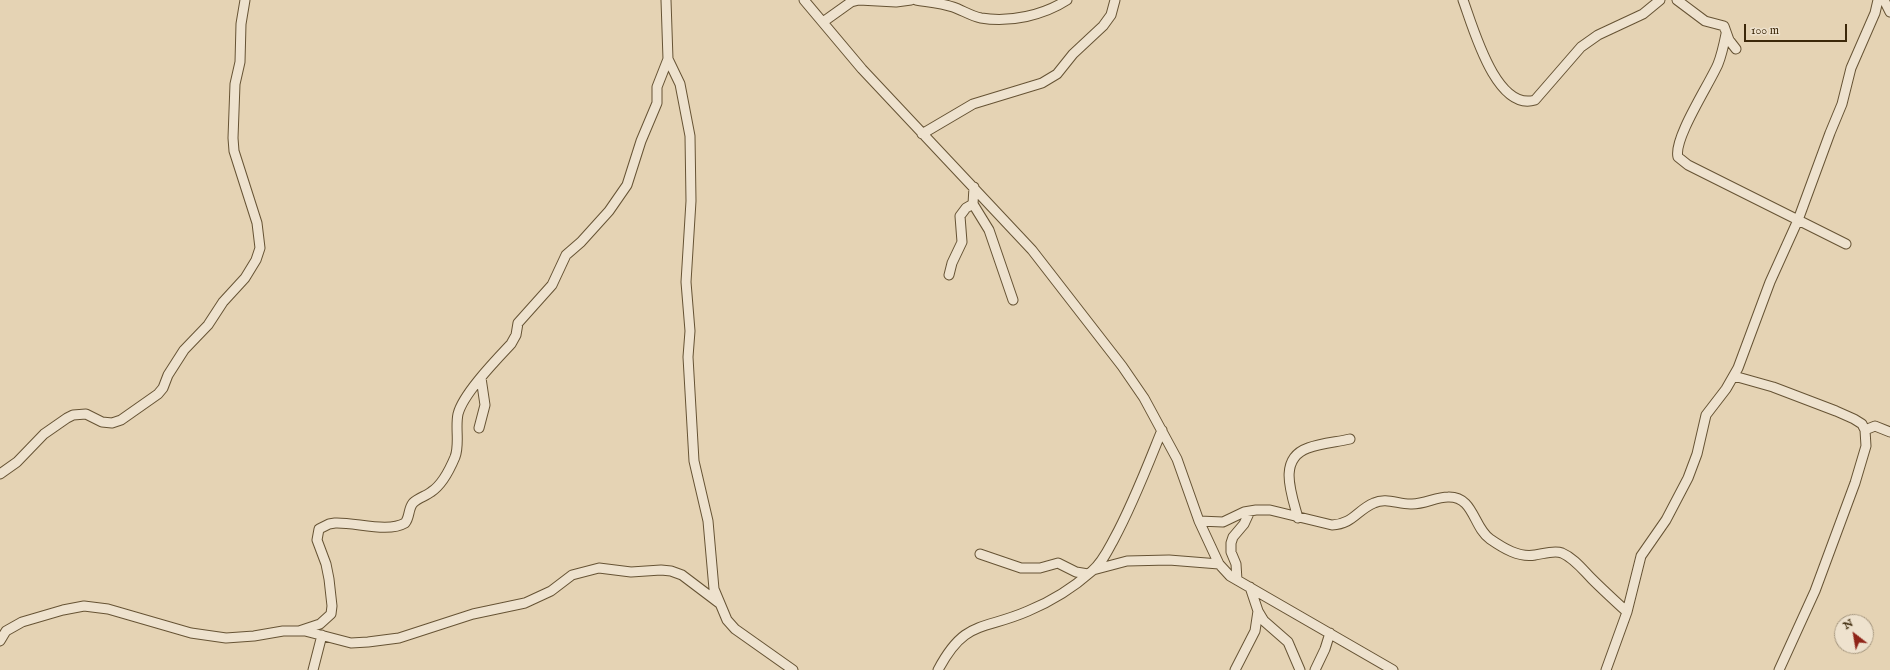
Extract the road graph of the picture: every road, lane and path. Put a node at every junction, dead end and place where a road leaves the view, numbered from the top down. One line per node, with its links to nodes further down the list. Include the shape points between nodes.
1 (245, 0): 33 (street, via 241,24 240,62 235,84 233,138 234,151 257,224 260,248 256,260 208,325 184,350 158,394 121,420 112,423 102,422 86,414 67,418 44,434 17,462)
2 (666, 0): 18 (street)
3 (804, 0): 15 (street)
4 (911, 0): 13 (street)
5 (916, 0): 6 (street, via 950,6 982,18 994,19 1044,12)
6 (1067, 0)
7 (1116, 0): 19 (street, via 1111,15 1103,26 1073,54 1057,74 1042,83 973,104)
8 (1463, 0): 9 (street, via 1486,61 1498,81 1512,96 1530,102 1536,100 1581,47 1598,35 1643,14)
9 (1660, 0)
10 (1677, 0): 16 (street, via 1705,21 1721,24)
11 (1878, 0): 22 (street, via 1875,13 1851,68 1842,104)
12 (1884, 0): 14 (street)
13 (886, 1): 15 (street, via 851,2)
14 (1890, 12)
15 (823, 22): 19 (street)
16 (1726, 34): 17 (street); 22 (street, via 1718,64 1688,120 1678,149 1678,157 1688,165)
17 (1736, 49)
18 (668, 59): 27 (street, via 657,87 658,103 640,141 627,185 609,211 566,255 552,285 518,323 516,336 511,344); 42 (street, via 680,84 690,136 691,201 686,282 693,453 708,521 710,562)
19 (922, 134): 20 (street)
20 (974, 187): 21 (street); 29 (street, via 1032,250 1074,303 1122,366)
21 (973, 204): 24 (street, via 960,216 962,242); 25 (street, via 989,230)
22 (1798, 220): 23 (street); 26 (street, via 1770,282)
23 (1846, 244)
24 (949, 275)
25 (1013, 300)
26 (1734, 376): 30 (street, via 1785,391 1842,413 1854,418); 44 (street, via 1706,415 1697,454 1688,478 1666,520 1641,556)
27 (482, 378): 28 (street, via 485,405); 45 (street, via 460,407 456,431 456,456 433,491 414,502 406,523 396,526 335,523 320,529 317,540 329,578 331,614 320,624)
28 (479, 428)
29 (1162, 430): 36 (street, via 1177,458); 39 (street, via 1121,527 1102,559)
30 (1865, 430): 31 (street, via 1875,426); 57 (street, via 1866,446 1855,483 1815,591)
31 (1890, 432)
32 (1350, 439): 35 (street, via 1307,448 1291,460 1288,479)
33 (0, 474)
34 (1250, 511): 35 (street, via 1270,510); 36 (street, via 1223,522); 40 (street, via 1231,543)
35 (1298, 518): 44 (street, via 1332,525 1341,524 1380,501 1414,504 1438,498 1457,498 1470,508 1479,526 1489,538 1520,555 1561,552)
36 (1199, 521): 38 (street)
37 (980, 554): 39 (street, via 1021,568 1040,568 1058,563 1076,572)
38 (1220, 564): 39 (street, via 1170,560 1127,561); 40 (street)
39 (1090, 572): 51 (street, via 1044,604 977,627 963,635)
40 (1237, 580): 41 (street)
41 (1250, 588): 43 (street); 46 (street)
42 (719, 603): 47 (street, via 682,576 671,572 631,572 599,568 572,575 551,591 525,604 473,614 399,638 351,643); 50 (street, via 727,620 736,629)
43 (1258, 611): 52 (street, via 1256,631); 53 (street, via 1264,621 1288,642)
44 (1627, 612): 56 (street)
45 (299, 631): 47 (street); 48 (street, via 226,638 191,633 108,609 84,606 22,622 6,631)
46 (1330, 633): 54 (street, via 1326,649); 55 (street)
47 (322, 635): 49 (street)
48 (0, 640)
49 (313, 670)
50 (793, 670)
51 (938, 670)
52 (1235, 670)
53 (1300, 670)
54 (1315, 670)
55 (1393, 670)
56 (1606, 670)
57 (1779, 670)

